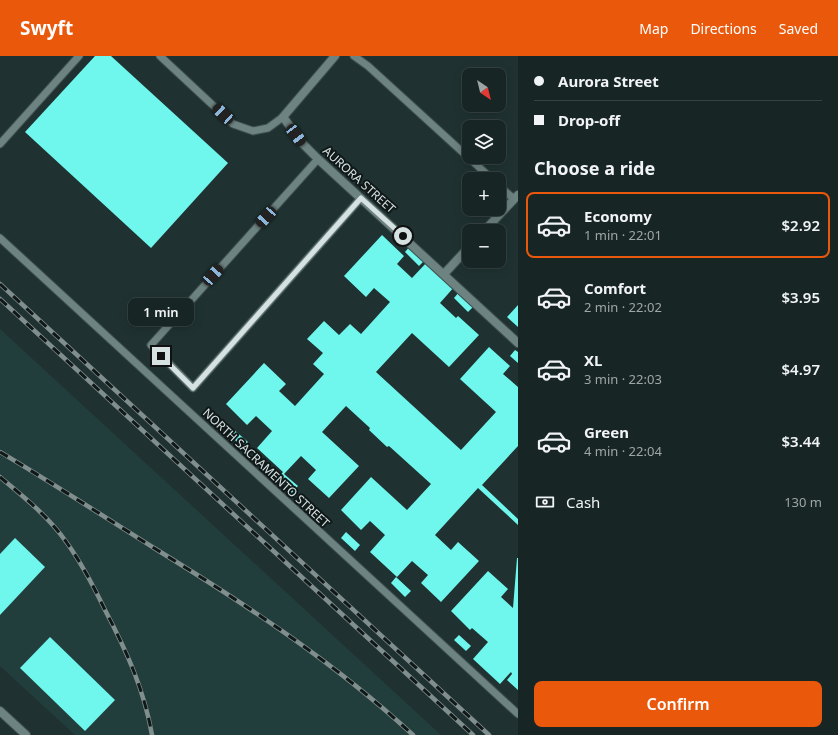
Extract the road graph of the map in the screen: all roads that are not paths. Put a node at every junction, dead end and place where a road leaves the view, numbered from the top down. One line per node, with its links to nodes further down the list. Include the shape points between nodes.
1 (79, 56): 6 (lane)
2 (160, 56): 5 (lane, via 233,124 253,131 268,128)
3 (335, 56): 5 (street)
4 (354, 56): 8 (lane)
5 (283, 117): 7 (street, AURORA STREET)
6 (0, 144)
7 (318, 159): 11 (street, AURORA STREET); 11 (lane, via 151,345 193,388)
8 (484, 172)
9 (506, 191): 10 (lane)
10 (516, 197): 12 (street)
11 (361, 198): 15 (street, AURORA STREET)
12 (491, 224)
13 (0, 238): 18 (lane, NORTH SACRAMENTO STREET)
14 (462, 255): 15 (street)
15 (444, 274): 16 (street, AURORA STREET)
16 (518, 343)
17 (0, 711): 19 (street)
18 (518, 714)
19 (26, 735)

